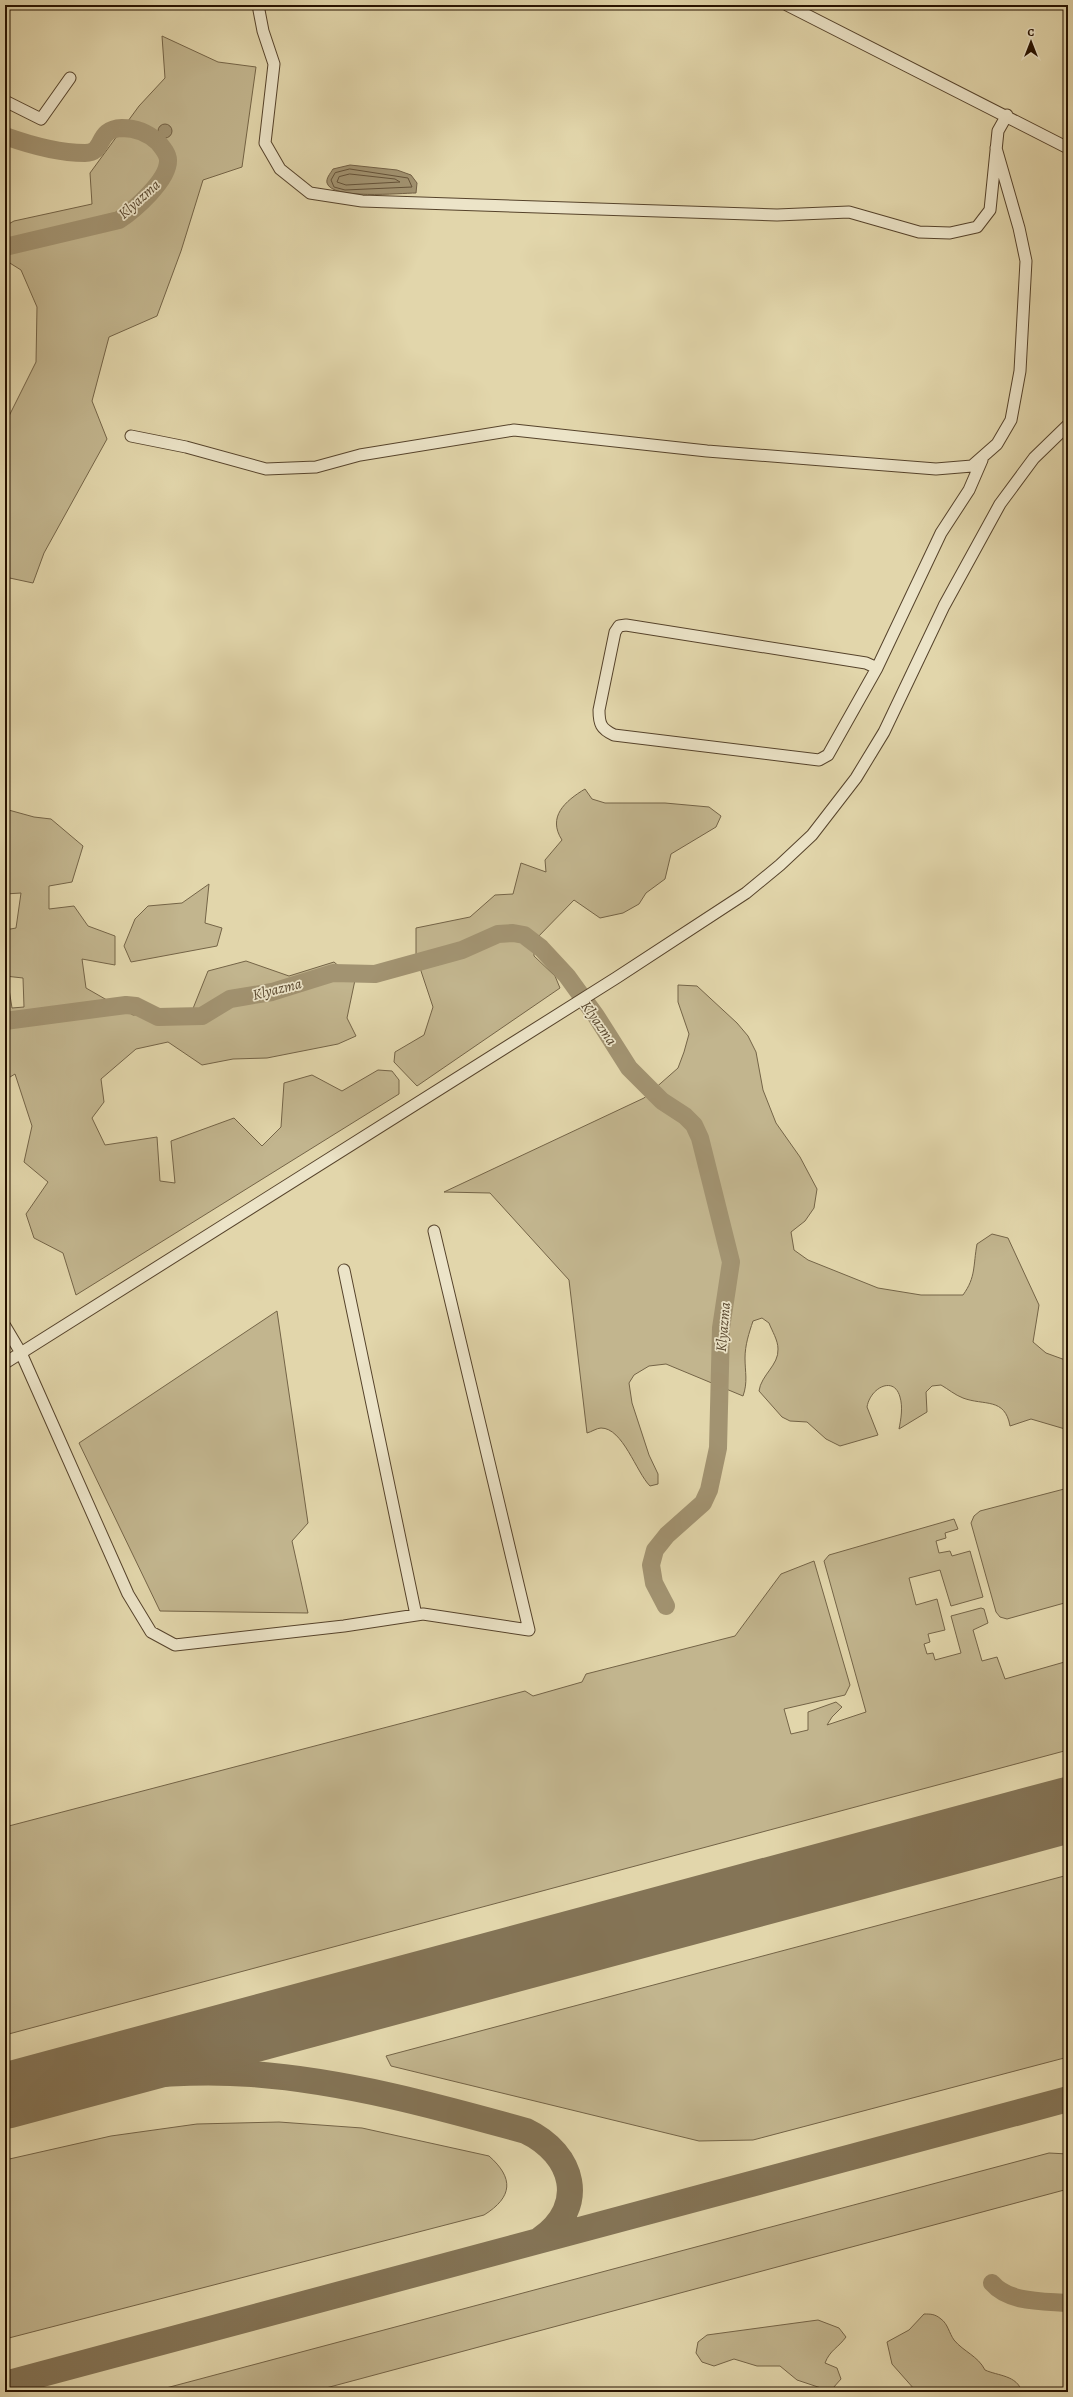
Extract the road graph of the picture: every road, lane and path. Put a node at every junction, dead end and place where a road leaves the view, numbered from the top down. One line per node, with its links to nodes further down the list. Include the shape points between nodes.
1 (258, 5): 6 (street, via 274,64 265,143 280,169 310,193 370,201 777,215 849,212 919,232 950,233 977,227 990,210)
2 (787, 5): 5 (street)
3 (70, 78): 4 (street, via 41,119)
4 (5, 101)
5 (1007, 115): 6 (street, via 998,131); 7 (street)
6 (996, 148): 10 (street, via 1020,228 1026,261 1020,371 1011,420 997,444)
7 (1068, 148)
8 (1068, 425): 15 (street, via 1034,458 1000,504 944,606 884,732 856,778 812,836 780,866 746,893 557,1016)
9 (131, 436): 10 (street, via 186,447 266,469 316,467 360,455 514,430 707,451 936,469 972,466)
10 (982, 457): 11 (street, via 969,490 941,533)
11 (877, 668): 11 (street, via 828,755 818,760 614,735 604,730 599,722 599,710 615,632 620,626 858,662)
12 (434, 1231): 17 (street, via 529,1630)
13 (344, 1270): 17 (street)
14 (5, 1326): 15 (street)
15 (21, 1353): 16 (street); 17 (street, via 128,1594 151,1632 175,1645)
16 (5, 1363)
17 (416, 1615)

